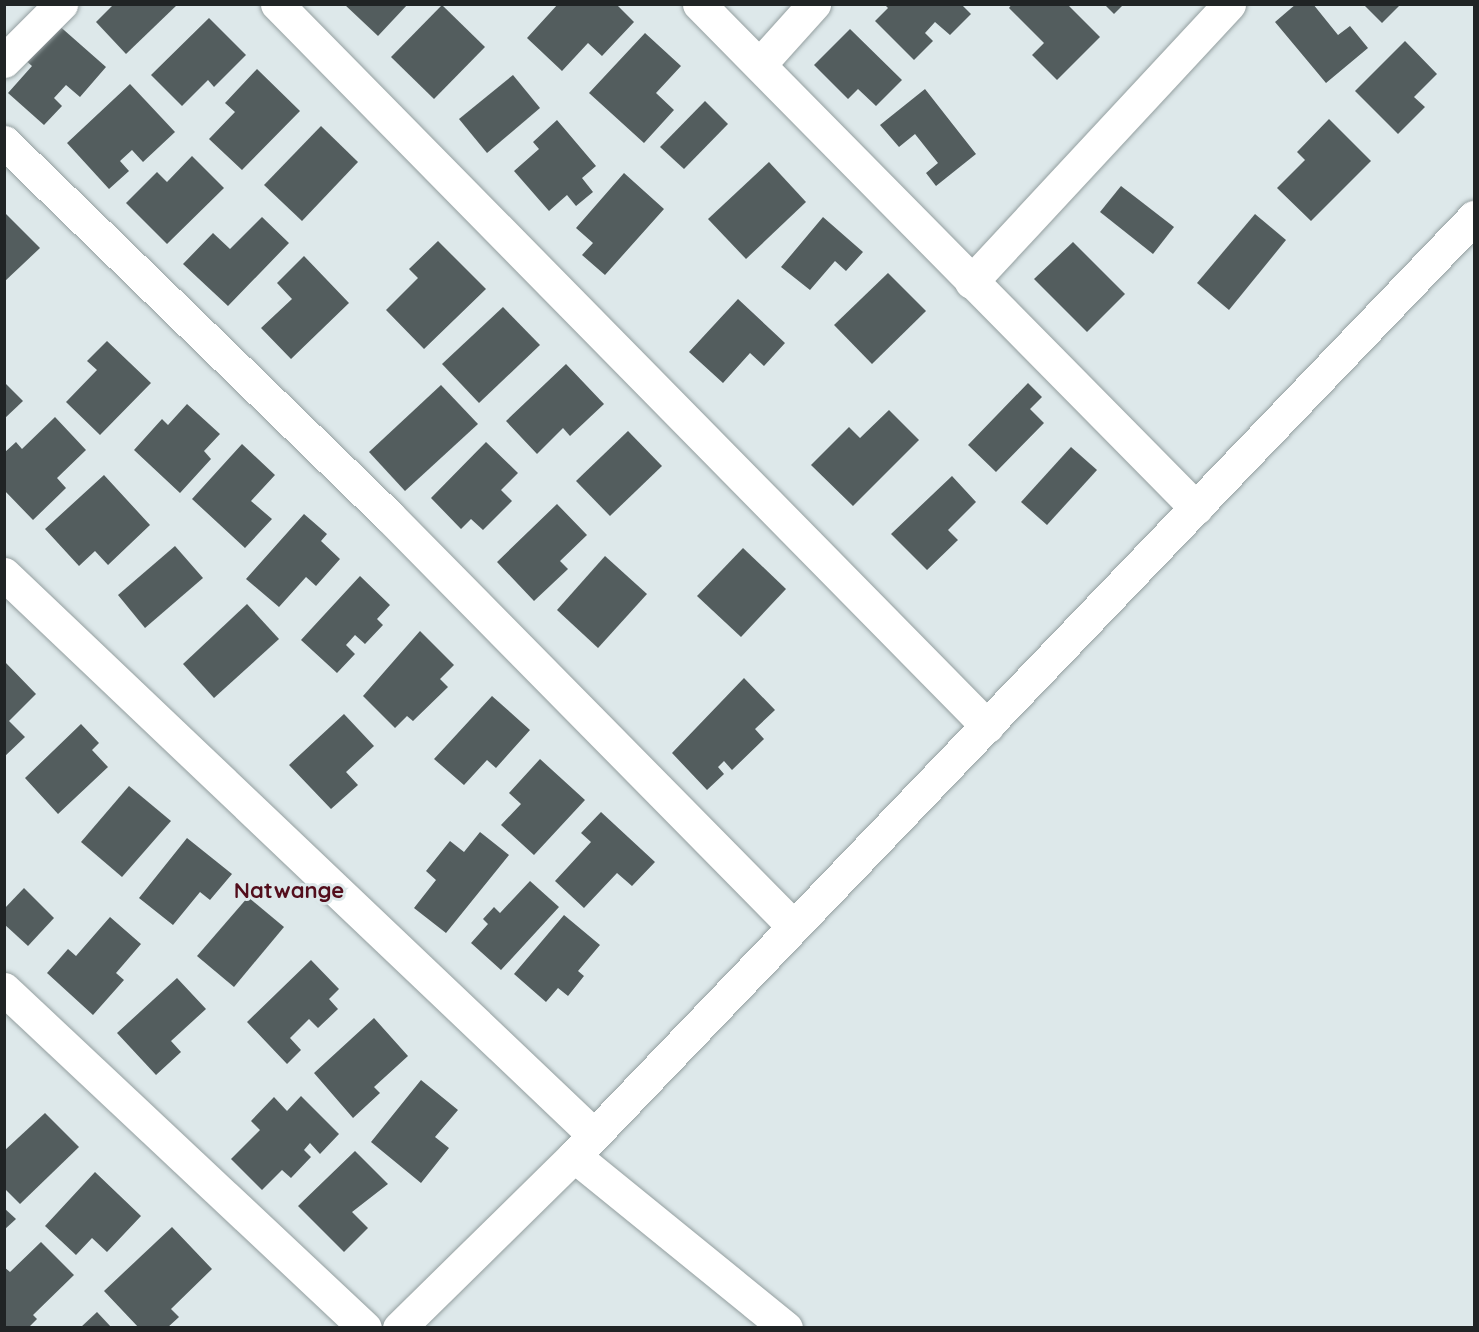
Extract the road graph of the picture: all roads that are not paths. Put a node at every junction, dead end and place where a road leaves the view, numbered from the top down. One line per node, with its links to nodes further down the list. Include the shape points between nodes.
1 (61, 4): 6 (street)
2 (277, 4): 13 (street)
3 (699, 4): 7 (street)
4 (814, 4): 7 (street)
5 (1228, 4): 10 (street)
6 (4, 61)
7 (760, 64): 10 (street)
8 (4, 142): 14 (street, via 389,516)
9 (1474, 217): 11 (street)
10 (971, 282): 11 (street)
11 (1196, 508): 13 (street)
12 (4, 574): 16 (street)
13 (987, 726): 14 (street)
14 (792, 925): 16 (street)
15 (4, 988): 17 (street)
16 (584, 1145): 18 (street); 19 (street)
17 (365, 1328)
18 (399, 1328)
19 (786, 1328)

